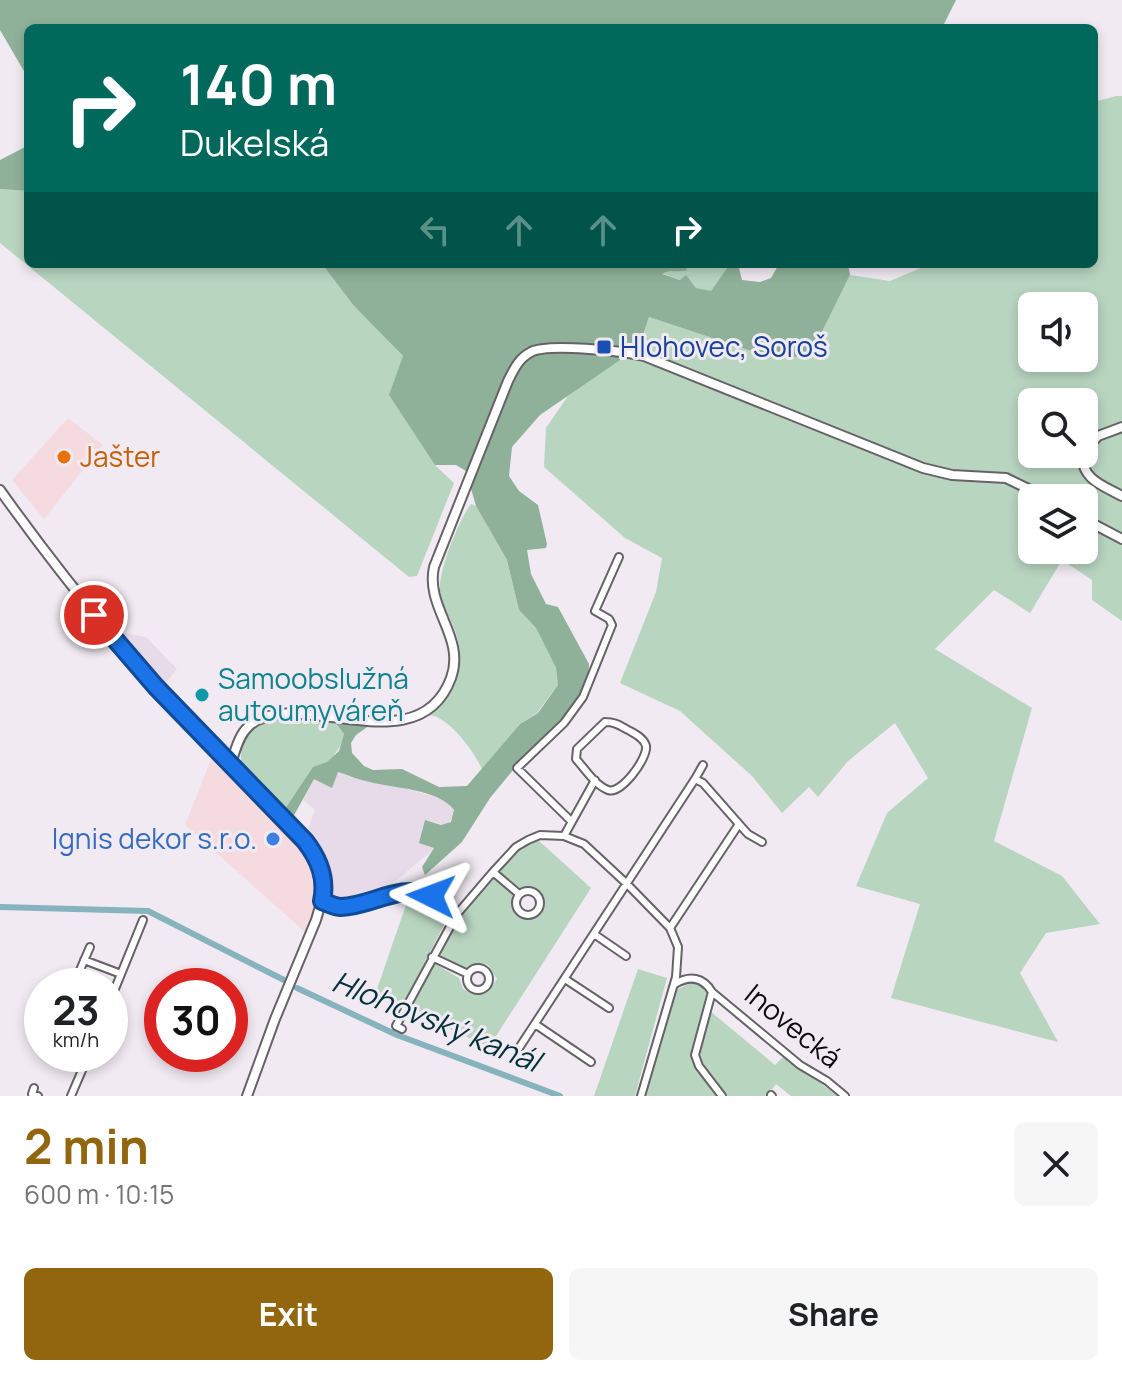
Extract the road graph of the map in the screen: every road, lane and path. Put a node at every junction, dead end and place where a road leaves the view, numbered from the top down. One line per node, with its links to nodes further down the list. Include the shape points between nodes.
1 (1122, 427): 2 (main road)
2 (1098, 436)
3 (1084, 468): 6 (main road, via 1088,476)
4 (1018, 484): 10 (main road, via 923,468 644,356 537,349 513,371 434,567 434,597 456,657 443,695 399,721 284,714 261,718 243,733)
5 (0, 490): 10 (main road, via 116,641)
6 (1122, 496)
7 (1098, 526): 8 (main road)
8 (1122, 539)
9 (619, 557): 14 (street, via 595,611 612,625 589,685 571,714 517,768)
10 (230, 765): 21 (main road, via 312,850 323,876)
11 (703, 765): 12 (street)
12 (695, 779): 15 (street); 19 (street)
13 (595, 780): 13 (street, via 606,790 623,786 644,756 642,738 605,722 577,749 576,759); 14 (street)
14 (571, 821): 16 (street)
15 (739, 824): 17 (street); 24 (street)
16 (564, 836): 18 (street, via 528,840); 19 (street, via 584,844)
17 (762, 842)
18 (493, 872): 20 (street); 22 (street)
19 (627, 884): 24 (street); 25 (street)
20 (519, 894)
21 (322, 901): 22 (street, via 340,907 413,892 431,896); 46 (main road)
22 (457, 914): 28 (street)
23 (143, 920): 33 (street)
24 (670, 928): 30 (street, via 678,947)
25 (594, 934): 27 (street); 36 (street)
26 (90, 947): 29 (street)
27 (626, 956)
28 (432, 957): 34 (street); 41 (street, via 396,1026)
29 (84, 960): 31 (street); 32 (street)
30 (678, 967): 35 (street); 37 (street)
31 (81, 968)
32 (105, 968)
33 (123, 968)
34 (468, 974)
35 (690, 978): 37 (street); 38 (street, Inovecká, via 707,983)
36 (565, 979): 39 (street); 40 (street)
37 (672, 987): 47 (street)
38 (712, 992): 48 (street, via 695,1055); 49 (street, Inovecká)
39 (609, 1008)
40 (535, 1024): 42 (street); 43 (street)
41 (402, 1029)
42 (519, 1048)
43 (591, 1062)
44 (81, 1072): 45 (street)
45 (71, 1096)
46 (247, 1096)
47 (641, 1096)
48 (722, 1096)
49 (845, 1096)

